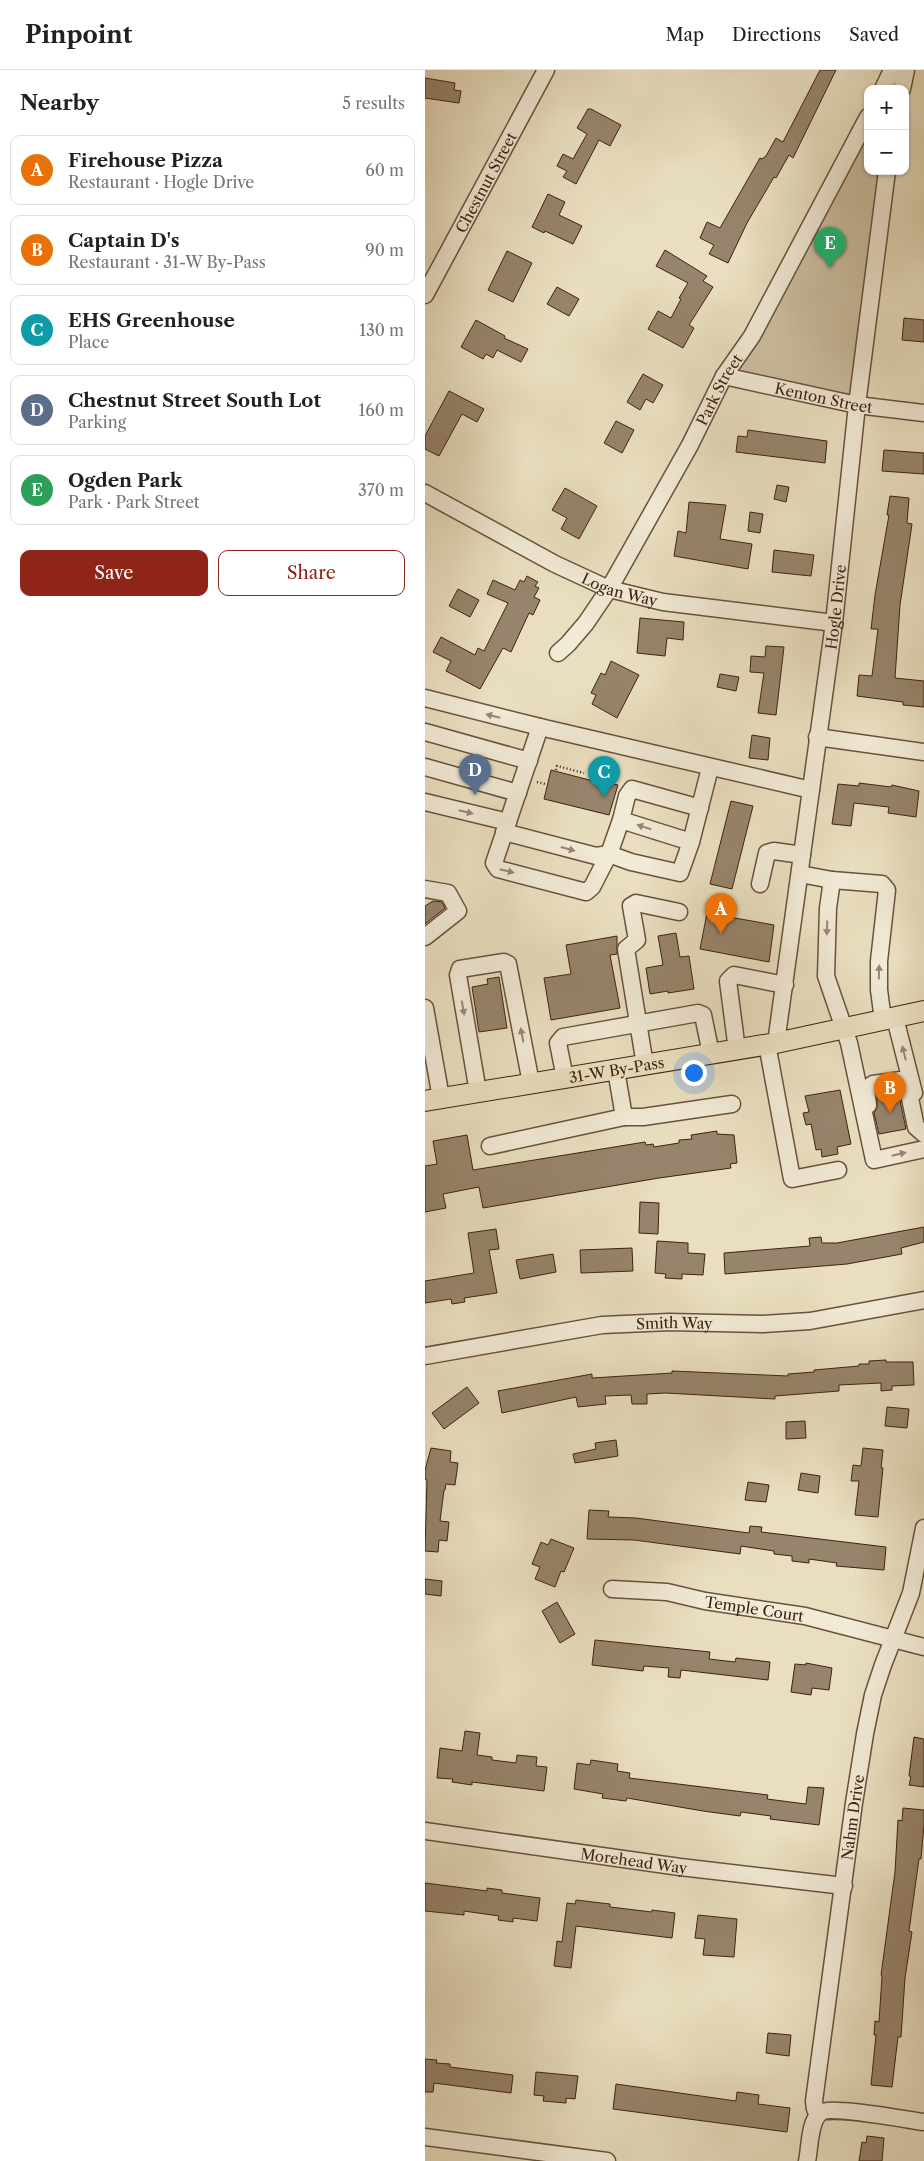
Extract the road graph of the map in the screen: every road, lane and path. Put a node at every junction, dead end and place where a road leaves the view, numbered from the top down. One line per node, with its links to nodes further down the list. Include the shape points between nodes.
1 (545, 70): 8 (street, Chestnut Street)
2 (892, 70): 4 (street)
3 (906, 70): 5 (street)
4 (885, 85)
5 (903, 85)
6 (864, 125): 9 (street, Park Street, via 752,336)
7 (886, 175): 10 (street, Hogle Drive)
8 (425, 295)
9 (724, 376): 10 (street, Kenton Street); 13 (street, Park Street, via 690,446)
10 (857, 405): 11 (street, Kenton Street); 14 (street, Hogle Drive)
11 (924, 413)
12 (425, 493): 13 (street, Logan Way, via 555,564)
13 (609, 589): 14 (street, Logan Way, via 663,602); 15 (street, Park Street)
14 (833, 623): 19 (street, Hogle Drive)
15 (558, 653)
16 (425, 698): 17 (street, one-way to 16)
17 (540, 727): 21 (street); 23 (street)
18 (425, 732): 21 (street)
19 (817, 737): 20 (street); 26 (street, Hogle Drive)
20 (924, 752)
21 (529, 761): 27 (street)
22 (425, 767): 27 (street)
23 (710, 768): 26 (street); 29 (street)
24 (556, 770): 25 (path, via 557,766)
25 (584, 773)
26 (811, 790): 34 (street, Hogle Drive)
27 (518, 793): 31 (street)
28 (425, 802): 31 (street, one-way to 31)
29 (699, 808): 30 (street, via 632,789); 32 (street)
30 (621, 820): 32 (street, one-way to 30); 33 (street)
31 (506, 827): 33 (street, one-way to 33, via 596,856); 33 (street, one-way to 33, via 495,863 498,869 586,892 592,887)
32 (691, 842): 33 (street, via 680,873)
33 (609, 854)
34 (803, 855): 35 (street, Hogle Drive); 37 (street, via 774,850 767,853)
35 (800, 874): 36 (street); 41 (street, Hogle Drive)
36 (831, 880): 44 (street, one-way to 36, via 879,990 887,890 882,884); 46 (street, one-way to 46, via 826,970 829,988)
37 (760, 884)
38 (425, 889): 40 (street, via 448,893 458,911)
39 (679, 912): 45 (street, via 636,903 631,906 637,940 626,949)
40 (425, 936)
41 (785, 985): 47 (street, Hogle Drive); 48 (street, via 734,975 728,980)
42 (425, 1008): 50 (street)
43 (924, 1010): 44 (main road, 31-W By-Pass)
44 (889, 1019): 46 (main road, 31-W By-Pass); 59 (street, one-way to 44)
45 (638, 1024): 49 (street, via 698,1013 703,1015); 51 (street); 53 (street, via 563,1036 558,1043)
46 (845, 1028): 47 (main road, 31-W By-Pass); 60 (street)
47 (772, 1044): 48 (main road, 31-W By-Pass); 63 (street, Hogle Drive, via 792,1179)
48 (737, 1050): 49 (main road, 31-W By-Pass)
49 (711, 1054): 51 (main road, 31-W By-Pass)
50 (429, 1062): 56 (street)
51 (645, 1066): 52 (main road, 31-W By-Pass)
52 (616, 1070): 53 (main road, 31-W By-Pass); 58 (street)
53 (565, 1078): 54 (main road, 31-W By-Pass)
54 (531, 1083): 55 (main road, 31-W By-Pass); 55 (street, one-way to 55, via 508,964 460,969 458,975)
55 (478, 1092): 56 (main road, 31-W By-Pass)
56 (433, 1099)
57 (731, 1104): 58 (street)
58 (624, 1117): 61 (street)
59 (924, 1134): 60 (street, via 916,1127 907,1084 901,1080 873,1084 865,1089 871,1124)
60 (868, 1138): 62 (street, one-way to 62, via 873,1160)
61 (490, 1146)
62 (924, 1149)
63 (838, 1170)
64 (924, 1300): 65 (street, Smith Way, via 810,1321 763,1324 646,1322 591,1327)
65 (425, 1356)
66 (924, 1528): 68 (street, Nahm Drive, via 916,1576)
67 (612, 1589): 68 (street, Temple Court, via 667,1592 705,1601 797,1614)
68 (895, 1638): 69 (street, Temple Court); 71 (street, Nahm Drive, via 873,1696 865,1734)
69 (924, 1647)
70 (425, 1832): 71 (street, Morehead Way)
71 (844, 1886): 72 (street, Nahm Drive, via 814,2101)
72 (819, 2114): 73 (street, via 834,2109); 76 (street)
73 (924, 2122)
74 (425, 2137): 75 (street)
75 (607, 2161)
76 (807, 2161)

